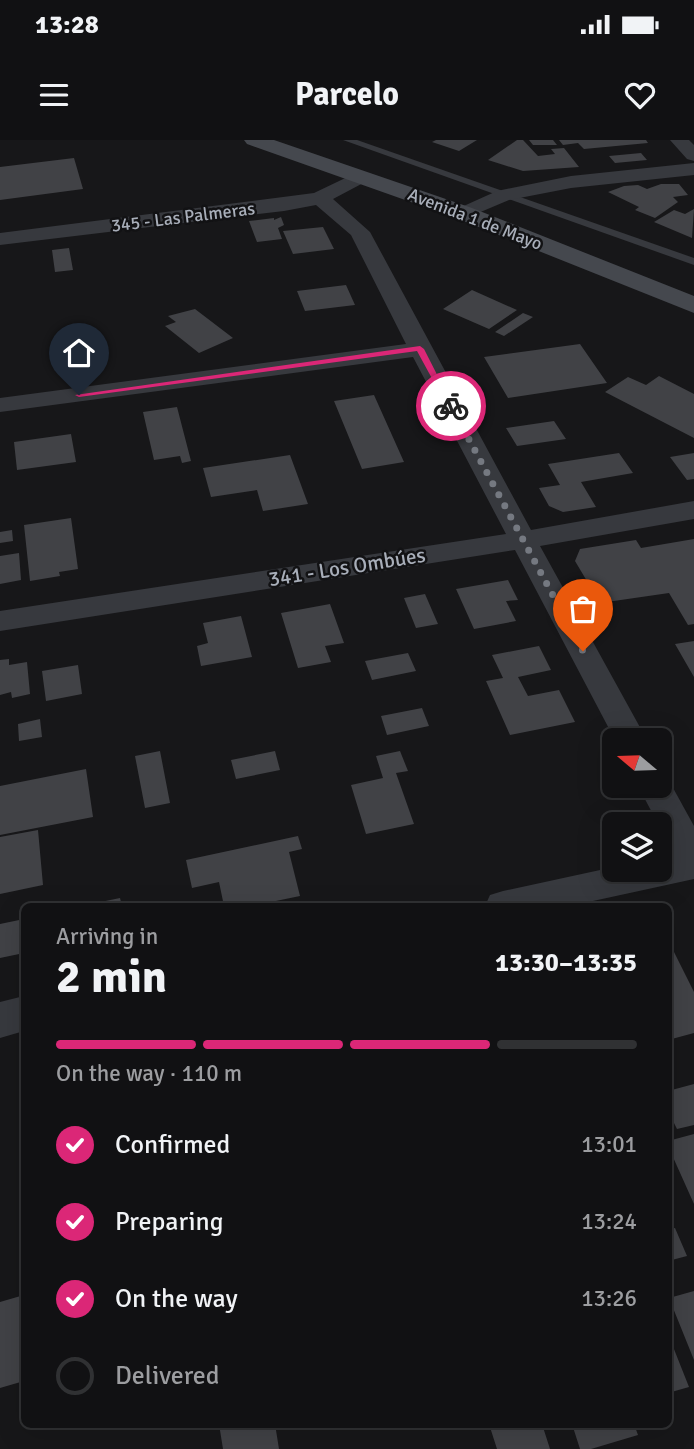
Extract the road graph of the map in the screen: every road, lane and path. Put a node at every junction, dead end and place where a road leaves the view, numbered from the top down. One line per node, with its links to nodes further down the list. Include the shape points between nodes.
1 (254, 140): 6 (main road, Avenida 1 de Mayo)
2 (348, 140): 7 (lane)
3 (680, 140): 4 (street)
4 (694, 155)
5 (694, 169): 7 (street)
6 (360, 177): 8 (street, 345 - Las Palmeras); 9 (main road, Avenida 1 de Mayo)
7 (504, 195): 9 (street); 11 (lane)
8 (320, 198): 10 (street, 345 - Las Palmeras); 13 (street, via 360,232)
9 (464, 213): 12 (main road, Avenida 1 de Mayo)
10 (0, 239)
11 (694, 262)
12 (694, 305)
13 (420, 349): 14 (street); 16 (street)
14 (0, 405)
15 (694, 510): 16 (street, 341 - Los Ombúes)
16 (524, 540): 17 (street, 341 - Los Ombúes); 18 (street)
17 (0, 621)
18 (625, 728)
19 (661, 798): 20 (street)
20 (694, 861): 21 (street)
21 (516, 903)
22 (21, 1015): 23 (street)
23 (0, 1020)

